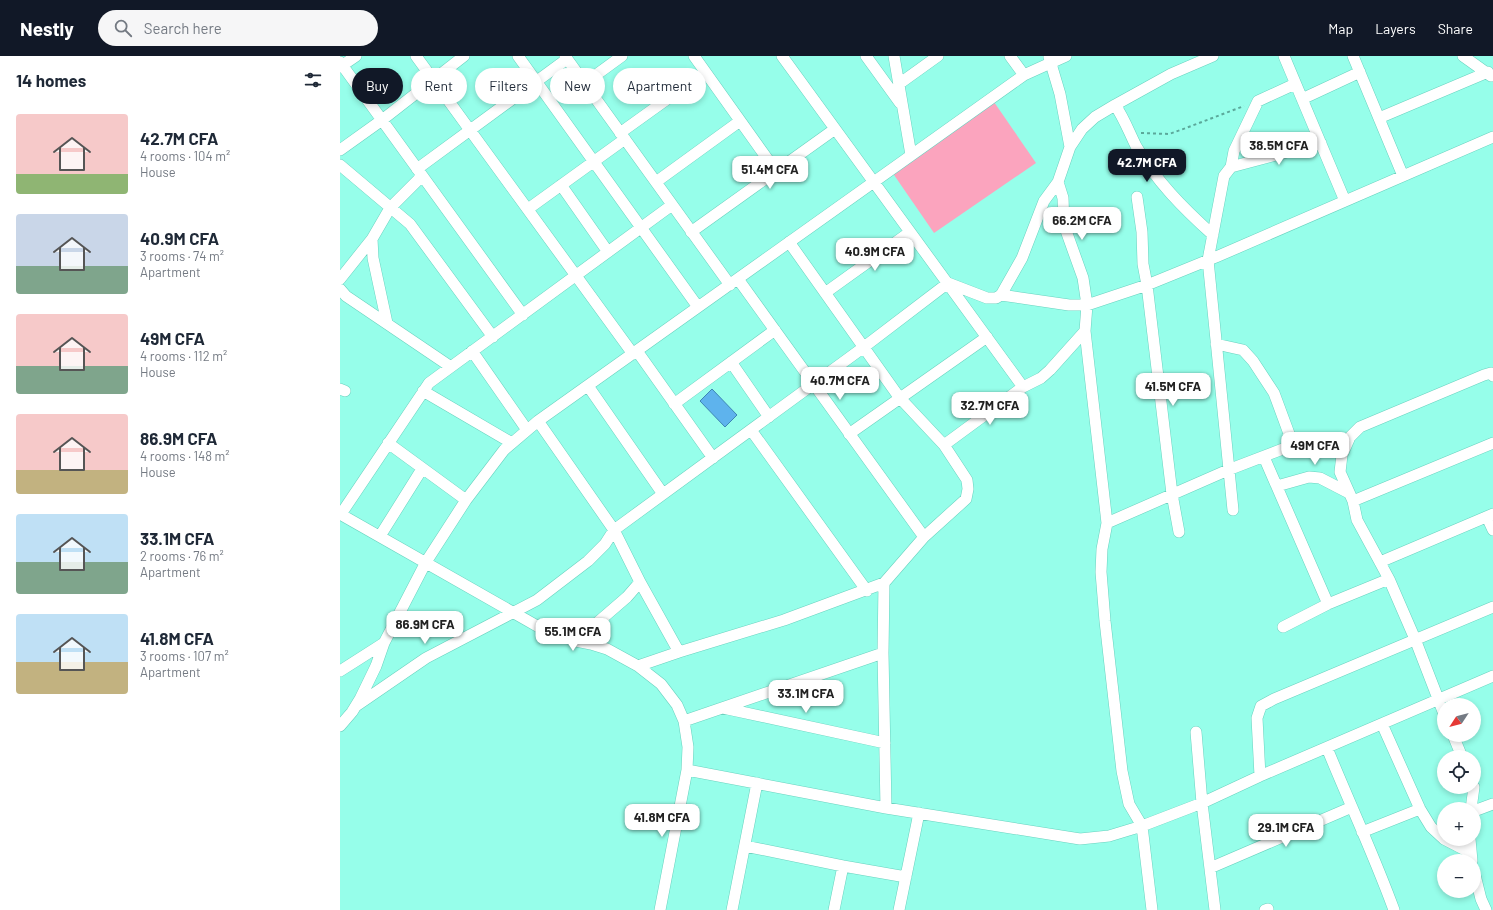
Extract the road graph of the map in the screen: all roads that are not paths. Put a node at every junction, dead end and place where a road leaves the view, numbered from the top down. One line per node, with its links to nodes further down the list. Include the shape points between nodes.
1 (356, 56): 19 (street)
2 (416, 56): 20 (street)
3 (464, 56): 21 (street)
4 (518, 56): 22 (street)
5 (622, 56): 24 (street)
6 (694, 56): 25 (street)
7 (782, 56): 45 (street)
8 (866, 56): 41 (street)
9 (894, 56): 31 (street)
10 (938, 56): 31 (street)
11 (1010, 56): 28 (street)
12 (1066, 56): 18 (street)
13 (1211, 56): 40 (street)
14 (1284, 56): 32 (street)
15 (1353, 56): 26 (street)
16 (1463, 56): 29 (street)
17 (566, 57): 23 (street); 30 (street)
18 (1049, 60): 28 (street); 50 (street, via 1060,94)
19 (341, 65): 43 (street)
20 (425, 68)
21 (448, 68)
22 (526, 68)
23 (574, 68)
24 (605, 68)
25 (702, 68)
26 (1360, 72): 35 (street); 42 (street)
27 (706, 73): 44 (street)
28 (1024, 75): 52 (street)
29 (1490, 75): 42 (street)
30 (542, 77)
31 (899, 84): 41 (street)
32 (1295, 84): 35 (street); 55 (street, via 1258,101 1234,151)
33 (542, 90): 53 (street)
34 (411, 97): 43 (street)
35 (1302, 99): 49 (street)
36 (451, 104): 46 (street)
37 (506, 104): 46 (street)
38 (599, 104): 47 (street)
39 (664, 104): 47 (street)
40 (1115, 104): 50 (street, via 1082,129); 71 (street, via 1124,117 1136,145 1170,194)
41 (902, 105): 52 (street)
42 (1379, 118): 58 (street)
43 (382, 120): 51 (street); 57 (street)
44 (740, 121): 56 (street); 59 (street)
45 (835, 129): 56 (street); 60 (street)
46 (470, 131): 57 (street); 67 (street)
47 (622, 136): 53 (street); 59 (street)
48 (1493, 137): 58 (street)
49 (1321, 143): 55 (street); 64 (street)
50 (1070, 147): 61 (street)
51 (340, 150)
52 (911, 155): 60 (street)
53 (593, 161): 62 (street); 68 (street)
54 (340, 165): 66 (street)
55 (1231, 167): 71 (street, via 1224,176)
56 (776, 171): 69 (street)
57 (420, 172): 66 (street); 86 (street)
58 (1403, 176): 64 (street)
59 (656, 182): 65 (street)
60 (874, 182): 70 (street); 73 (street)
61 (1058, 182): 83 (street, via 1044,201 1022,258); 84 (street, via 1063,198 1064,225 1083,278)
62 (561, 185): 67 (street); 74 (street)
63 (1137, 197): 80 (street)
64 (1346, 201): 75 (street)
65 (672, 205): 68 (street); 69 (street)
66 (390, 208): 72 (street); 90 (street, via 410,224)
67 (528, 209): 76 (street)
68 (641, 228): 74 (street); 85 (street)
69 (691, 232): 78 (street)
70 (910, 232): 79 (street); 82 (street)
71 (1213, 235): 75 (street)
72 (372, 238): 77 (street); 87 (street, via 373,258)
73 (789, 242): 78 (street); 82 (street)
74 (608, 252): 76 (street)
75 (1208, 260): 80 (street); 92 (street)
76 (576, 276): 86 (street); 95 (street)
77 (340, 279)
78 (734, 282): 85 (street); 88 (street)
79 (948, 283): 83 (street, via 987,298); 91 (street); 93 (street)
80 (1147, 285): 84 (street); 120 (street)
81 (340, 289): 87 (street, via 346,296)
82 (826, 293): 93 (street)
83 (1002, 295): 84 (street, via 1069,305)
84 (1087, 305): 89 (street)
85 (698, 307): 95 (street)
86 (522, 315): 90 (street)
87 (387, 323): 97 (street)
88 (775, 330): 96 (street); 99 (street)
89 (1085, 331): 101 (street, via 1050,370); 126 (street)
90 (492, 337): 94 (street)
91 (987, 337): 101 (street); 103 (street)
92 (1216, 344): 114 (street, via 1243,350 1274,393 1291,439 1288,447); 117 (street)
93 (864, 347): 99 (street); 103 (street)
94 (472, 351): 97 (street); 107 (street)
95 (635, 353): 100 (street); 104 (street)
96 (731, 362): 104 (street); 105 (street)
97 (451, 367): 102 (street)
98 (1493, 376): 121 (street, via 1491,373 1484,375 1360,427 1350,437 1342,455 1340,472)
99 (813, 384): 105 (street); 109 (street)
100 (588, 386): 106 (street); 119 (street)
101 (1023, 387): 113 (street)
102 (423, 391): 110 (street); 111 (street)
103 (900, 397): 109 (street); 113 (street)
104 (674, 404): 115 (street)
105 (769, 417): 108 (street)
106 (538, 421): 107 (street); 127 (street)
107 (527, 430): 111 (street)
108 (751, 430): 115 (street); 137 (street)
109 (849, 434): 131 (street)
110 (388, 443): 116 (street); 124 (street)
111 (512, 443): 122 (street)
112 (1493, 443): 121 (street)
113 (944, 445): 131 (street, via 967,480 966,500)
114 (1264, 457): 117 (street); 118 (street)
115 (713, 458): 119 (street)
116 (422, 468): 122 (street); 130 (street)
117 (1228, 470): 120 (street); 123 (street)
118 (1277, 486): 121 (street, via 1309,477 1320,478); 138 (street)
119 (663, 494): 127 (street)
120 (1172, 494): 126 (street); 129 (street)
121 (1351, 497): 133 (street, via 1357,520)
122 (466, 500): 132 (street)
123 (1233, 510)
124 (340, 514): 130 (street)
125 (1490, 516): 128 (street); 133 (street)
126 (1107, 523): 171 (street, via 1101,572 1122,771 1129,804)
127 (614, 530): 135 (street); 140 (street, via 605,544 588,561 537,600)
128 (1493, 530)
129 (1179, 532)
130 (380, 536): 132 (street)
131 (924, 536): 136 (street)
132 (426, 562): 140 (street); 144 (street)
133 (1380, 562): 134 (street)
134 (1389, 579): 138 (street); 142 (street)
135 (640, 582): 143 (street, via 627,597); 145 (street)
136 (884, 583): 137 (street); 146 (street)
137 (867, 591): 145 (street)
138 (1328, 604): 141 (street)
139 (1493, 607): 142 (street)
140 (512, 612): 143 (street, via 542,628); 153 (street, via 426,658)
141 (1283, 627)
142 (1415, 640): 150 (street); 162 (street, via 1261,706 1257,718)
143 (576, 641): 147 (street, via 607,649)
144 (384, 643): 148 (street); 153 (street, via 376,666)
145 (679, 652): 147 (street)
146 (883, 653): 154 (street); 159 (street)
147 (638, 666): 155 (street, via 661,684 677,705)
148 (340, 671)
149 (1493, 676): 151 (street)
150 (1438, 698)
151 (1440, 698)
152 (1437, 699): 156 (street)
153 (356, 706): 157 (street)
154 (722, 708): 155 (street); 159 (street)
155 (684, 721): 161 (street, via 688,747)
156 (1382, 724): 160 (street); 169 (street)
157 (340, 726)
158 (1196, 732): 164 (street)
159 (885, 743): 167 (street)
160 (1327, 748): 162 (street); 166 (street)
161 (687, 770): 163 (street); 181 (street)
162 (1260, 776): 164 (street)
163 (757, 783): 167 (street); 174 (street)
164 (1202, 803): 171 (street); 178 (street)
165 (1493, 804): 168 (street)
166 (1352, 807): 172 (street); 178 (street)
167 (886, 808): 170 (street)
168 (1481, 808)
169 (1420, 809): 172 (street); 173 (street)
170 (919, 813): 171 (street, via 1080,839 1109,836); 179 (street)
171 (1142, 826): 185 (street)
172 (1362, 832): 187 (street)
173 (1437, 833)
174 (745, 846): 177 (street); 182 (street)
175 (1454, 846): 176 (street)
176 (1466, 854)
177 (843, 866): 179 (street); 183 (street)
178 (1210, 868): 186 (street)
179 (906, 877): 184 (street)
180 (1481, 898): 188 (street)
181 (660, 910)
182 (732, 910)
183 (834, 910)
184 (899, 910)
185 (1152, 910)
186 (1215, 910)
187 (1394, 910)
188 (1486, 910)

